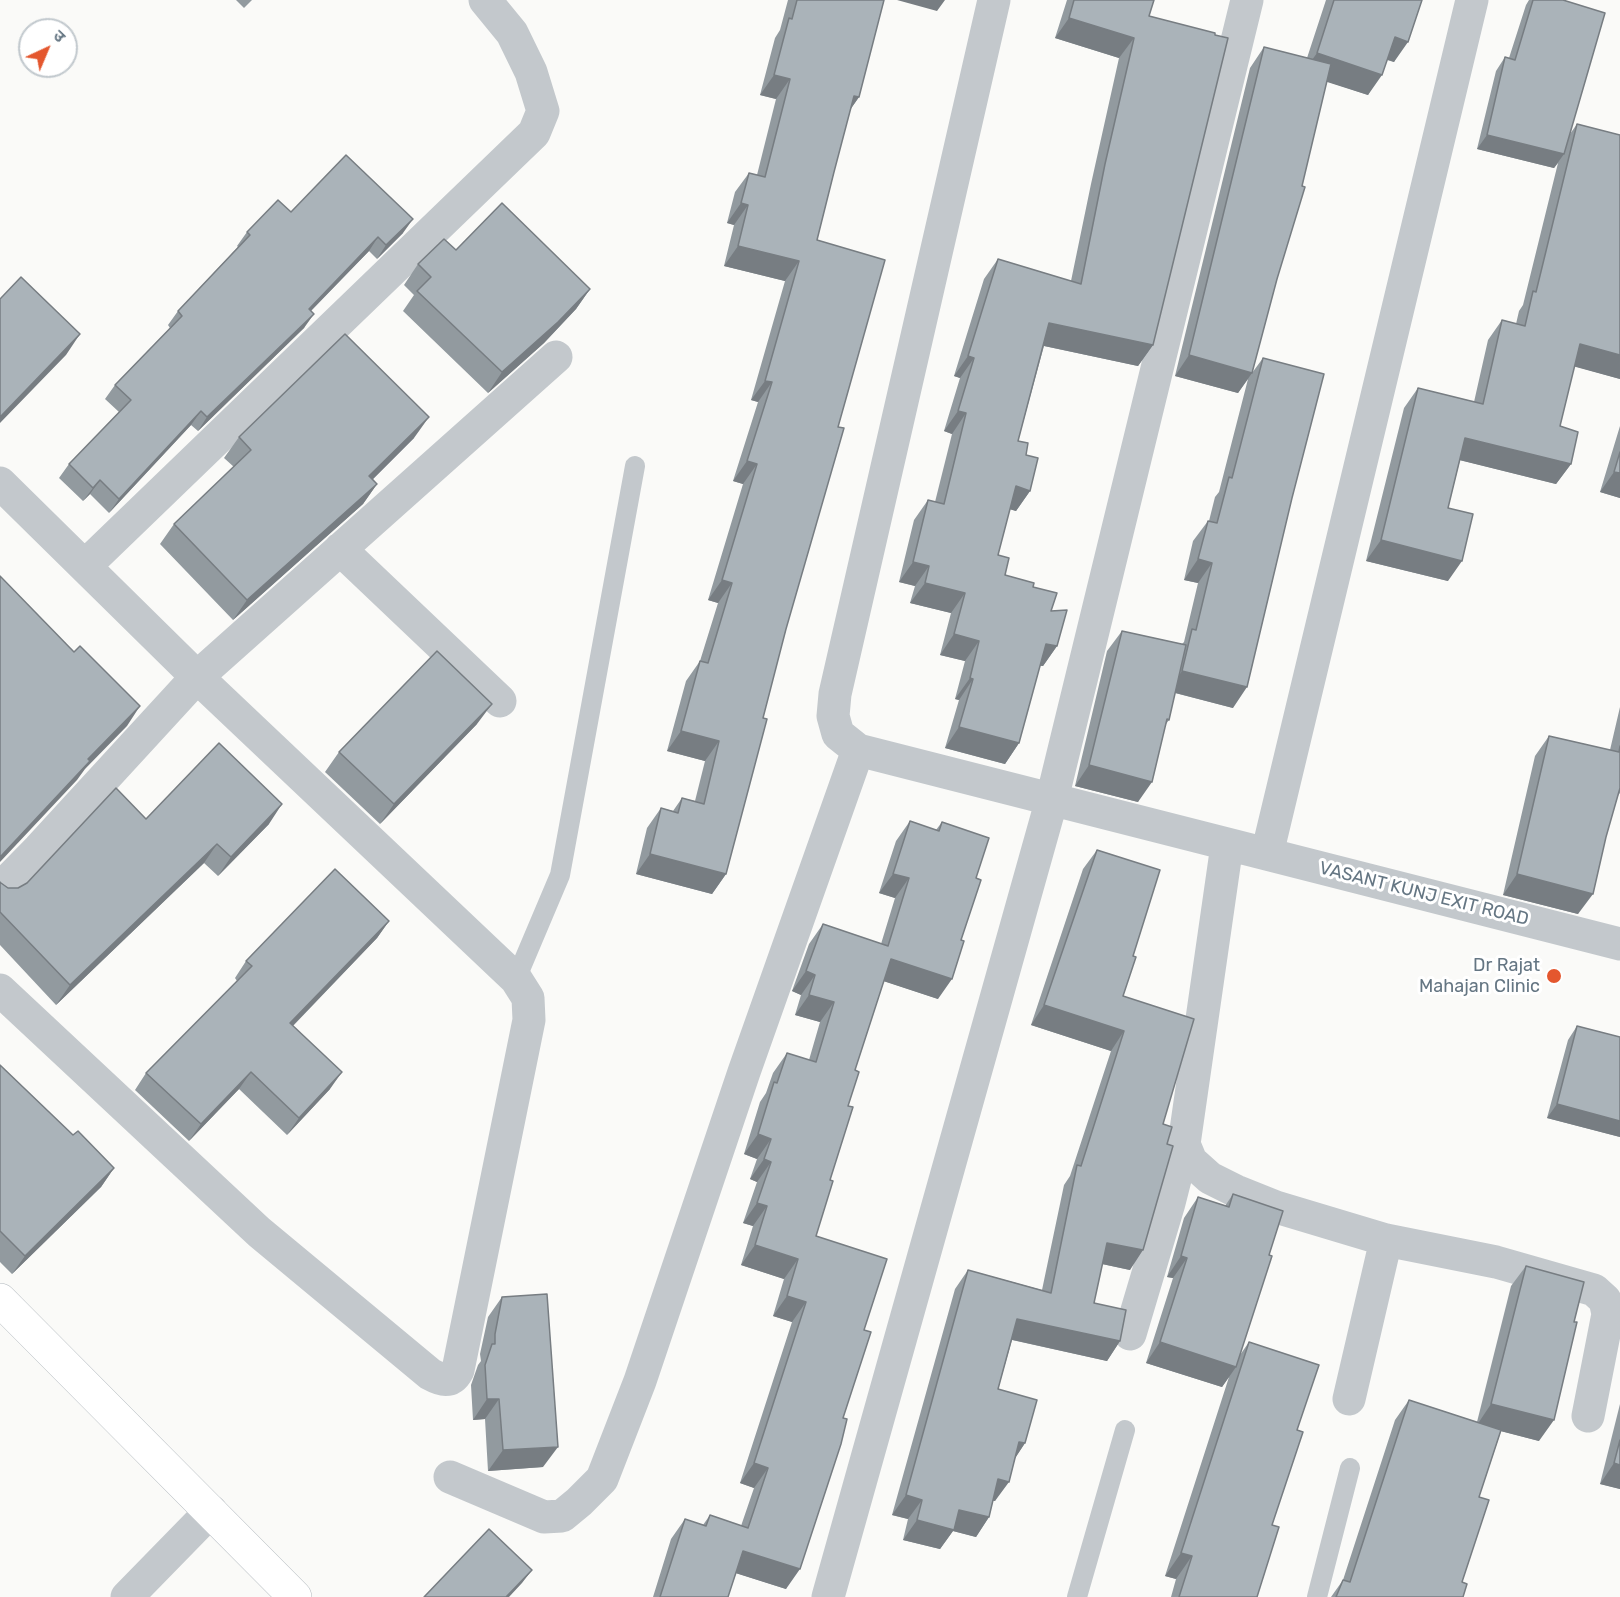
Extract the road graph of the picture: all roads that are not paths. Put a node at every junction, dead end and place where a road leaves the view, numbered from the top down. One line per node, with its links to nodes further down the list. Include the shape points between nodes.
1 (485, 0): 9 (street, via 512,33 531,72 543,111 534,133)
2 (994, 0): 12 (street, via 835,694 833,716 838,734)
3 (1247, 0): 13 (street)
4 (1472, 0): 15 (street)
5 (556, 357): 8 (street)
6 (635, 466): 18 (lane, via 560,875)
7 (0, 483): 9 (street)
8 (340, 549): 10 (street); 11 (street)
9 (85, 566): 10 (street)
10 (198, 677): 16 (street); 18 (street)
11 (500, 701)
12 (858, 750): 13 (street, VASANT KUNJ EXIT ROAD); 28 (street, via 640,1381 602,1479 562,1516 544,1516)
13 (1052, 800): 14 (street, VASANT KUNJ EXIT ROAD); 32 (street)
14 (1227, 845): 15 (street, VASANT KUNJ EXIT ROAD); 20 (street)
15 (1266, 854): 17 (street, VASANT KUNJ EXIT ROAD)
16 (0, 889)
17 (1620, 944)
18 (516, 979): 19 (street, via 528,998 529,1020 458,1370 448,1380 430,1374 259,1232)
19 (0, 990)
20 (1184, 1144): 21 (street, via 1191,1161 1210,1178 1236,1191); 23 (street)
21 (1386, 1240): 24 (street); 25 (street, via 1496,1262 1600,1295 1608,1314 1607,1329)
22 (0, 1300): 29 (street)
23 (1130, 1334)
24 (1349, 1399)
25 (1588, 1416)
26 (1125, 1430): 33 (lane)
27 (1350, 1468): 34 (lane)
28 (450, 1478)
29 (211, 1511): 30 (street); 31 (street)
30 (128, 1597)
31 (295, 1597)
32 (828, 1597)
33 (1077, 1597)
34 (1317, 1597)

